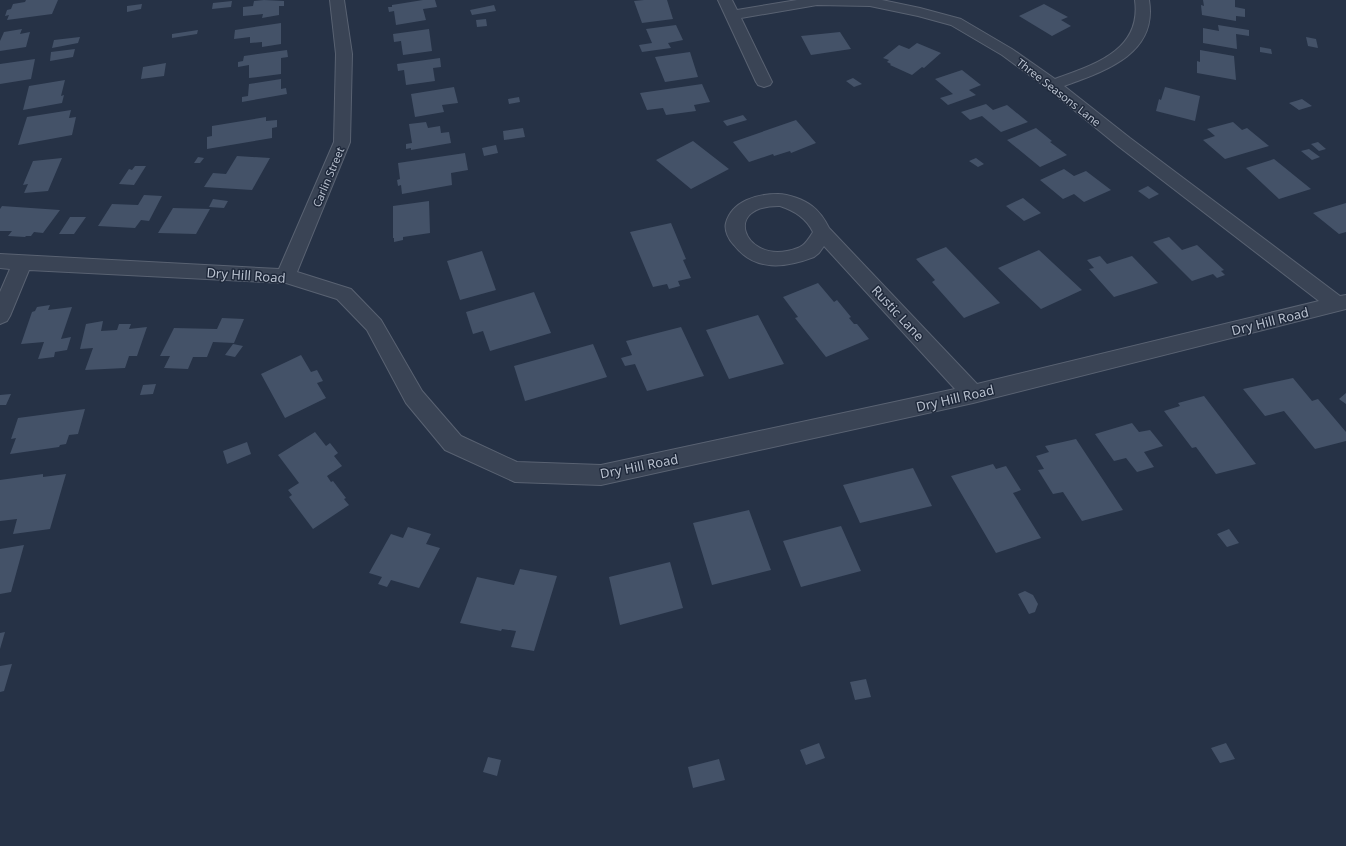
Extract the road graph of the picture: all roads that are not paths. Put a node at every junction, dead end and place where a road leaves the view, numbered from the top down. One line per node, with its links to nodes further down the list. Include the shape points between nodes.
1 (337, 0): 10 (street, Carlin Street, via 344,54 342,142)
2 (725, 0): 4 (street)
3 (1142, 0): 6 (street, via 1144,17 1140,32 1127,50 1097,69)
4 (733, 16): 5 (street); 6 (street, Three Seasons Lane, via 817,1 870,2 920,12 956,22 1007,52)
5 (764, 82)
6 (1052, 85): 11 (street, Three Seasons Lane, via 1130,147)
7 (822, 232): 13 (street, Rustic Lane)
8 (0, 261): 9 (street, Dry Hill Road)
9 (22, 263): 10 (street, Dry Hill Road); 12 (street)
10 (286, 276): 13 (street, Dry Hill Road, via 344,294 374,325 414,397 453,443 515,472 601,475)
11 (1342, 303): 13 (street, Dry Hill Road)
12 (0, 316)
13 (973, 394)

